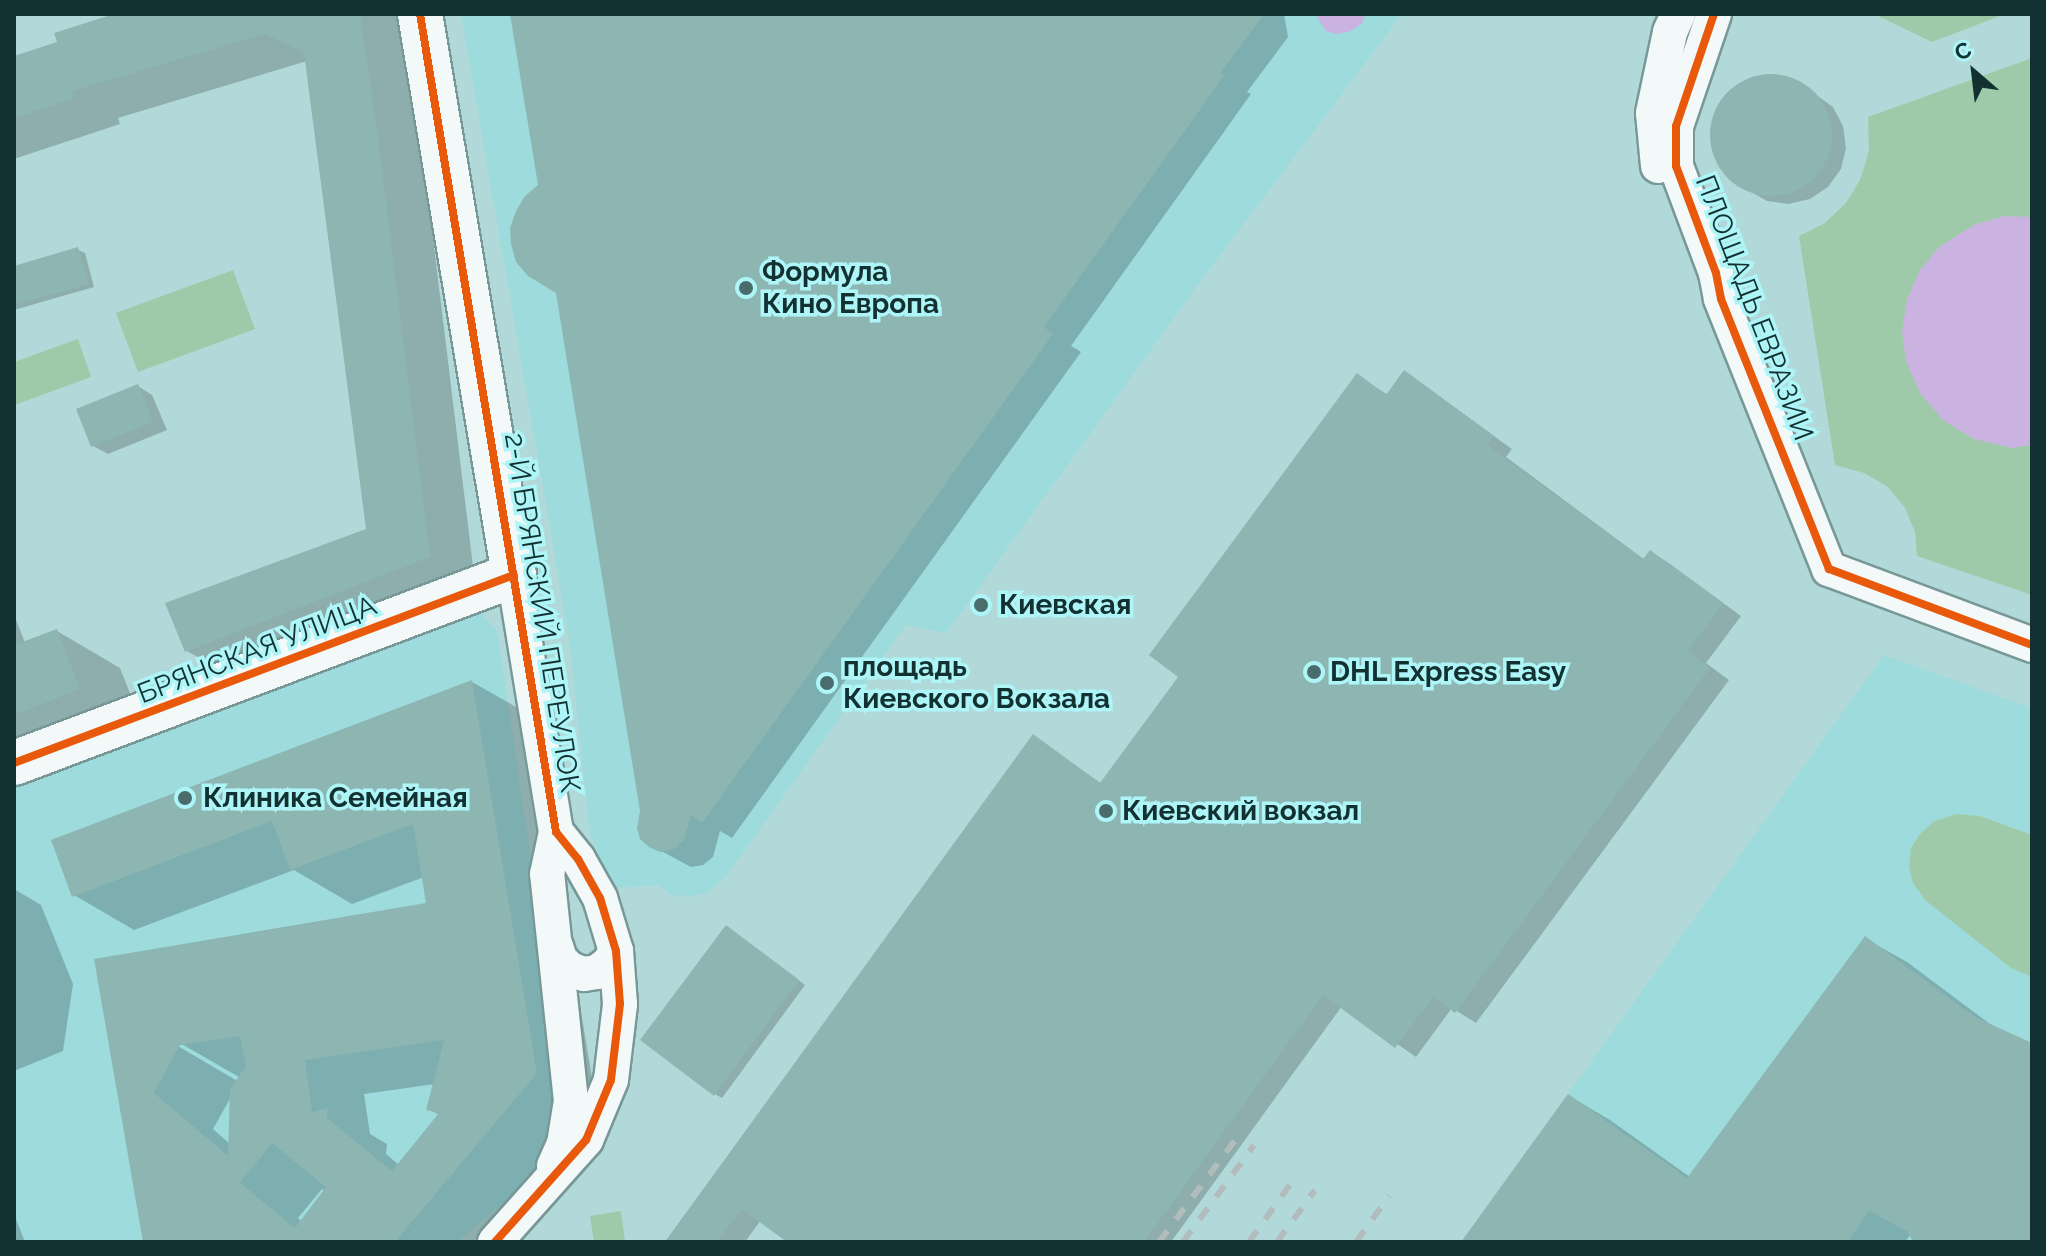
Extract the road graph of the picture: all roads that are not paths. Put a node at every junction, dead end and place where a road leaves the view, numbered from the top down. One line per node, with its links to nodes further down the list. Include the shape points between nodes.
1 (420, 14): 5 (street, 2-Й БРЯНСКИЙ ПЕРЕУЛОК)
2 (1678, 14): 4 (street, via 1653,113 1653,140 1678,217 1705,279)
3 (1714, 14): 4 (street, ПЛОЩАДЬ ЕВРАЗИИ, via 1683,99 1675,149 1676,166)
4 (1721, 299): 6 (street, ПЛОЩАДЬ ЕВРАЗИИ, via 1829,569)
5 (514, 575): 7 (street, БРЯНСКАЯ УЛИЦА); 8 (street, 2-Й БРЯНСКИЙ ПЕРЕУЛОК)
6 (2032, 645)
7 (14, 763)
8 (556, 832): 9 (street, 2-Й БРЯНСКИЙ ПЕРЕУЛОК, via 547,874); 10 (street, 2-Й БРЯНСКИЙ ПЕРЕУЛОК, via 600,898)
9 (556, 946): 10 (street, via 560,959 584,974 597,972); 11 (street, 2-Й БРЯНСКИЙ ПЕРЕУЛОК, via 571,1101 564,1144)
10 (616, 951): 11 (street, 2-Й БРЯНСКИЙ ПЕРЕУЛОК, via 620,1004 608,1092 586,1140)
11 (544, 1186): 12 (street)
12 (495, 1242)

